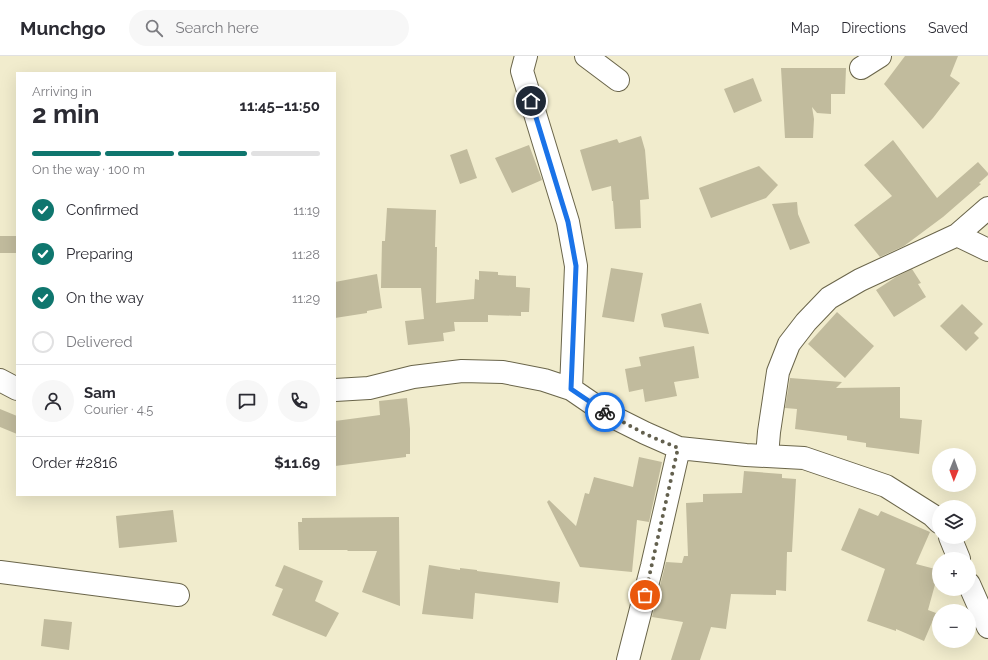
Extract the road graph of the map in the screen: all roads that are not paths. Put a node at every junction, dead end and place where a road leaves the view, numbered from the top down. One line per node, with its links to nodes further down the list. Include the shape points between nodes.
1 (526, 56): 11 (street, via 522,71 568,222 576,266)
2 (586, 56): 5 (street)
3 (880, 56): 4 (street)
4 (861, 68)
5 (618, 80)
6 (988, 208): 7 (street)
7 (957, 235): 8 (street); 14 (street, via 860,280 829,298 806,322 789,344 778,372)
8 (988, 250)
9 (0, 380): 10 (street)
10 (16, 388)
11 (571, 389): 12 (street, via 544,380 503,372 462,371 413,377 368,388); 13 (street, via 609,415)
12 (336, 390)
13 (678, 448): 14 (street); 20 (street)
14 (767, 456): 15 (street, via 804,458 886,486)
15 (932, 515)
16 (0, 572): 17 (street)
17 (178, 595)
18 (974, 596): 19 (street)
19 (988, 627)
20 (628, 660)

